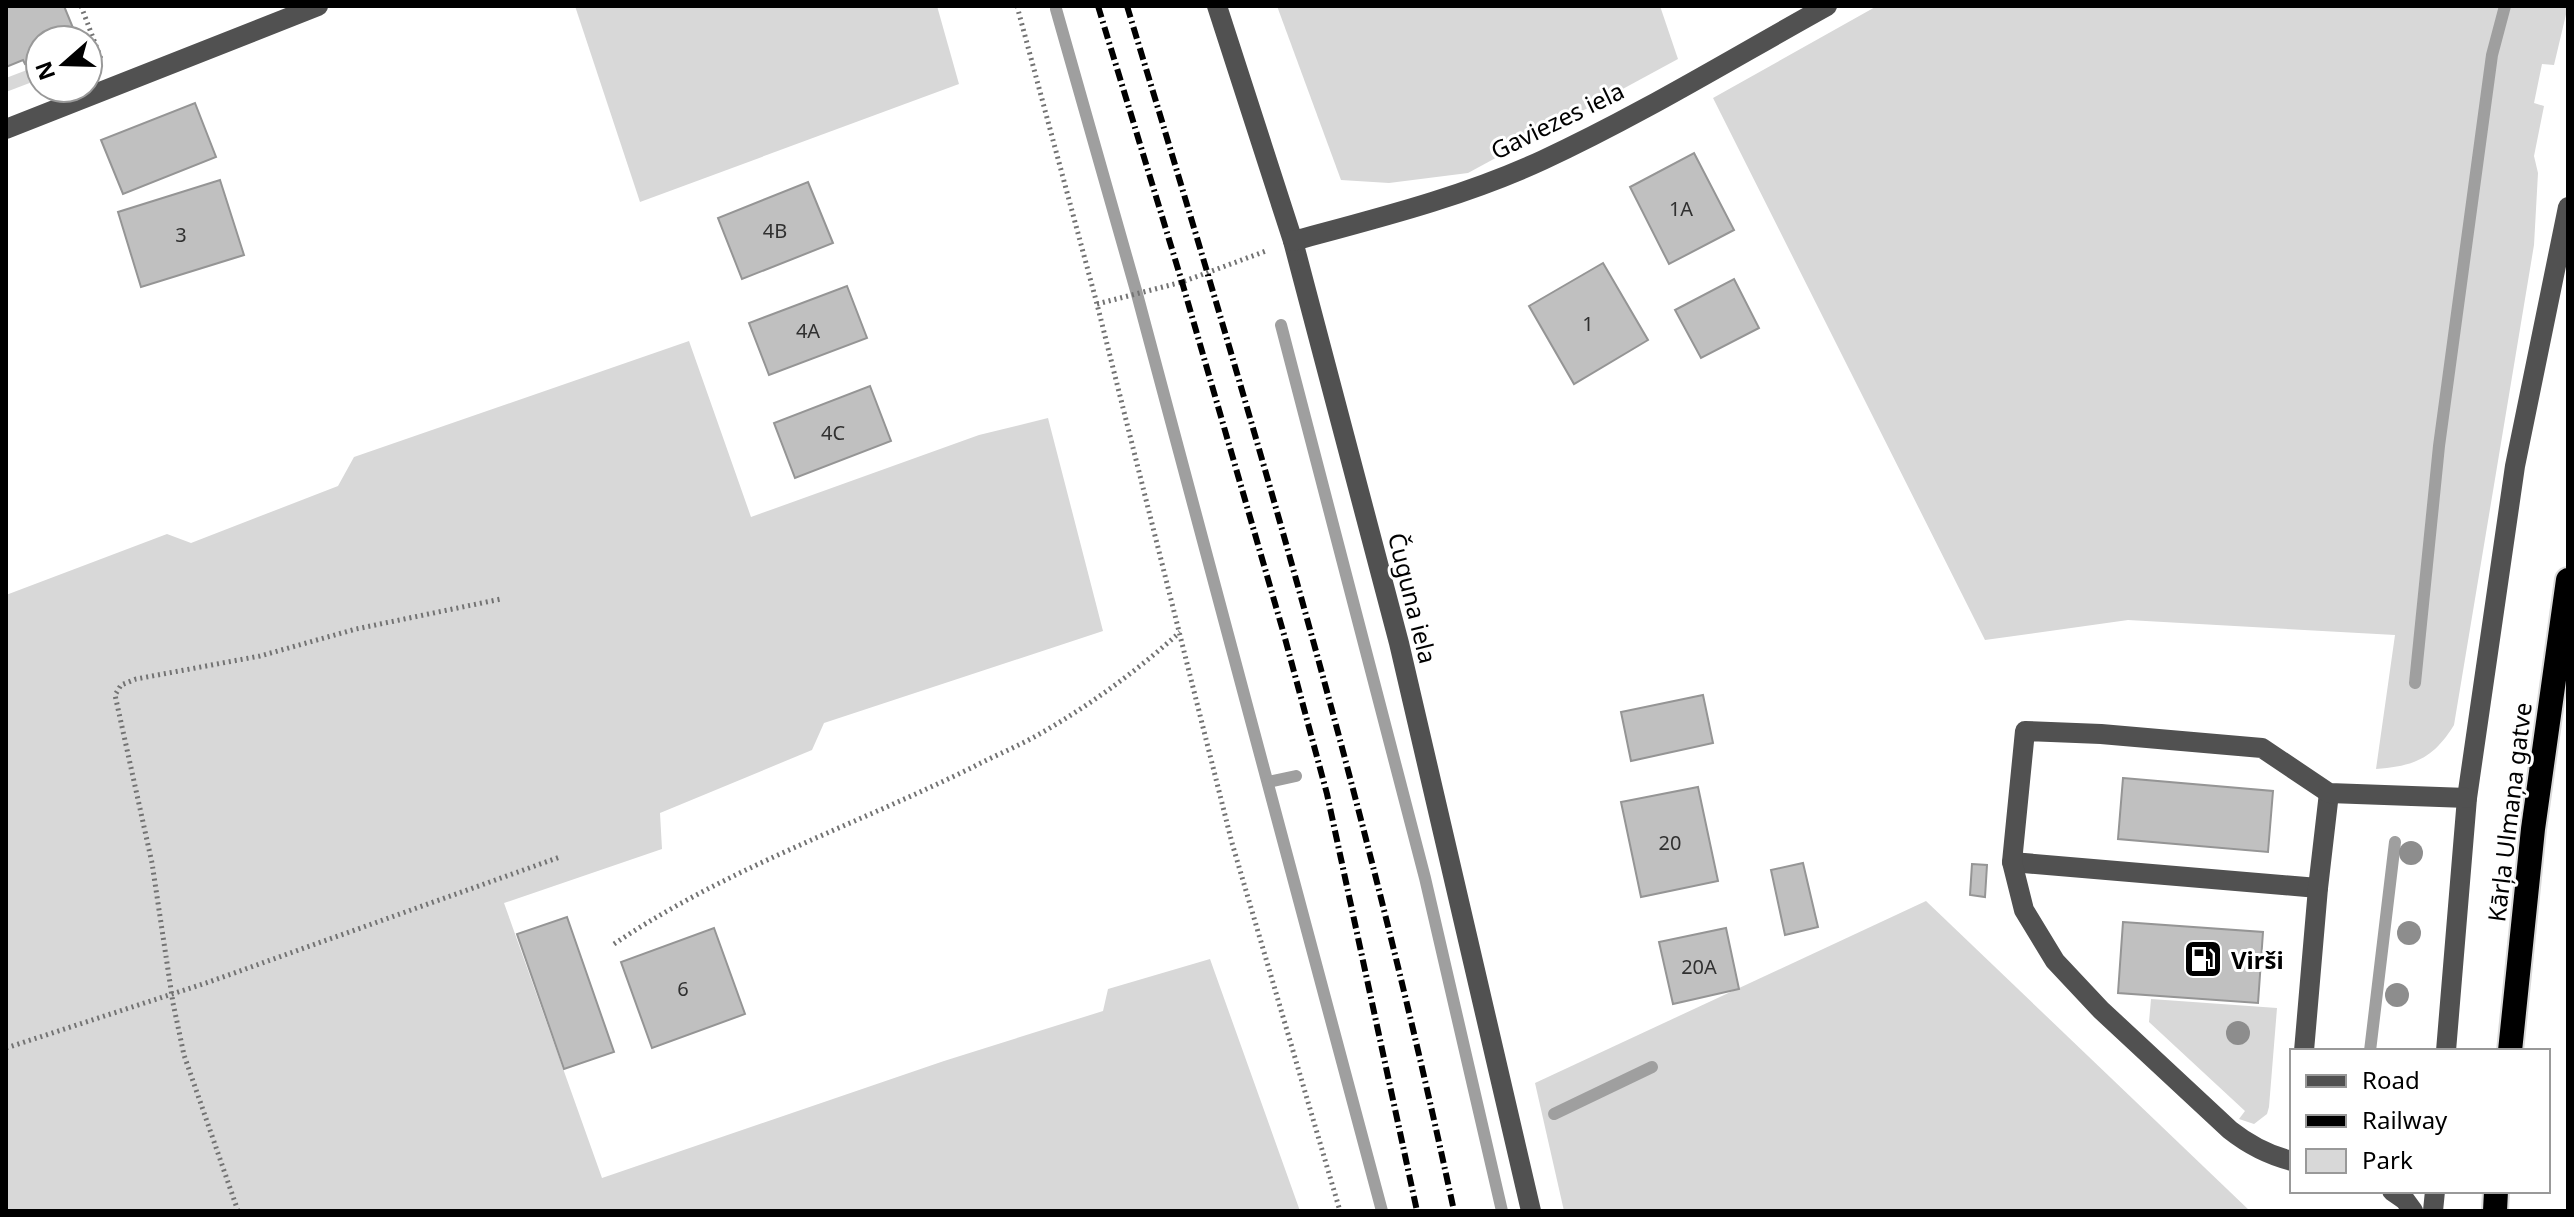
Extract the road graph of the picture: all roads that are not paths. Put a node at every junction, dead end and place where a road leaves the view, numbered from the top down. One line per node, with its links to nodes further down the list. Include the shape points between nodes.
1 (318, 6): 4 (street)
2 (1217, 6): 6 (street, Čuguna iela)
3 (1827, 6): 6 (street, Gaviezes iela, via 1541,161 1432,204)
4 (6, 129)
5 (2568, 207): 9 (street, via 2515,466)
6 (1293, 241): 17 (street, Čuguna iela, via 1399,643)
7 (2568, 580): 14 (highway, Kārļa Ulmaņa gatve, via 2533,829)
8 (2329, 793): 9 (street); 10 (street, via 2262,748 2025,731); 11 (street)
9 (2467, 798): 13 (street)
10 (2012, 862): 11 (street); 15 (street, via 2024,910 2055,961 2082,991 2241,1139)
11 (2318, 888): 12 (street)
12 (2304, 1049)
13 (2446, 1049)
14 (2510, 1049)
15 (2290, 1160)
16 (2395, 1193): 18 (street)
17 (1531, 1211)
18 (2413, 1211)

